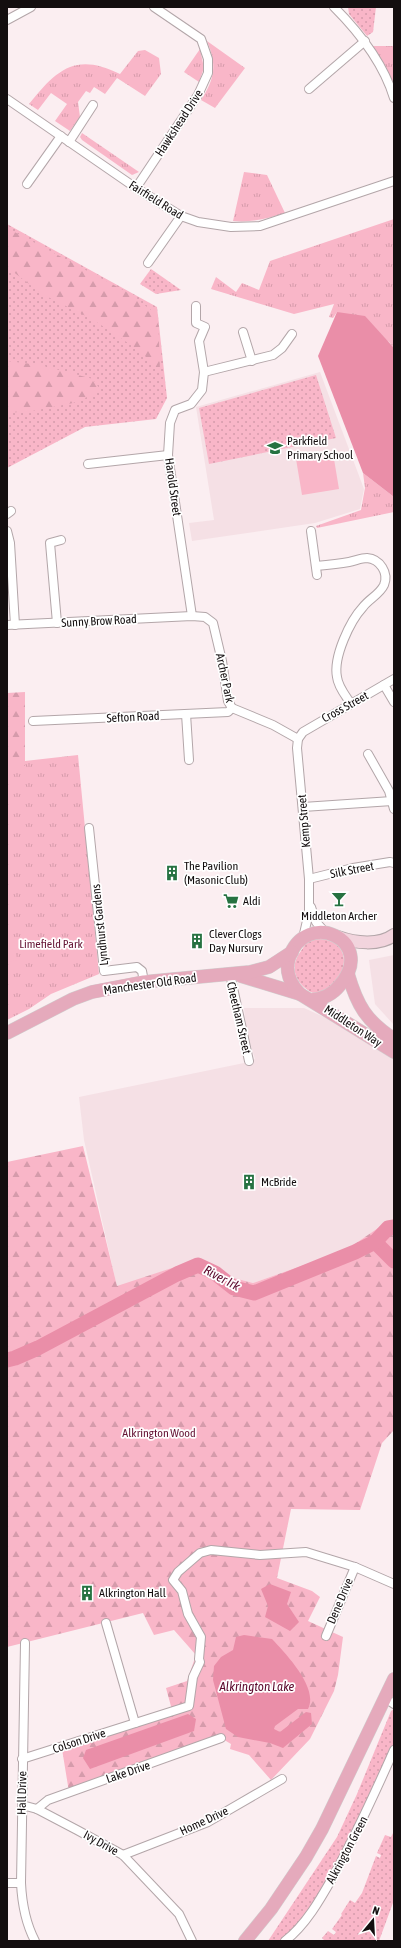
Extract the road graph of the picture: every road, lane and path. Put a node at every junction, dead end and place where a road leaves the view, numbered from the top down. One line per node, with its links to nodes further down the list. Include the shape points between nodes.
1 (31, 7): 4 (street)
2 (154, 7): 14 (street, Hawkshead Drive, via 201,39 208,59 208,73 198,95)
3 (334, 7): 5 (street)
4 (7, 20)
5 (365, 41): 6 (street); 7 (street)
6 (309, 89)
7 (394, 98)
8 (7, 99): 10 (street, Fairfield Road)
9 (93, 105): 11 (street)
10 (61, 136): 11 (street, Fairfield Road); 13 (street)
11 (69, 142): 14 (street, Fairfield Road)
12 (394, 181): 15 (street, Fairfield Road, via 260,226 231,227 198,222)
13 (27, 184)
14 (136, 188): 15 (street, Fairfield Road)
15 (181, 216): 16 (street)
16 (148, 263)
17 (196, 306): 21 (street, via 196,323 205,327 199,341)
18 (243, 332): 20 (street)
19 (292, 334): 20 (street, via 273,355)
20 (252, 361): 21 (street)
21 (204, 372): 22 (street, Harold Street, via 202,390 192,404 175,410 170,423)
22 (168, 455): 23 (street); 27 (street, Harold Street)
23 (88, 464)
24 (7, 531): 29 (street, via 10,543)
25 (311, 531): 33 (street, via 316,570 366,558 380,564 385,574 382,588 362,607 352,621 338,660 336,676)
26 (61, 540): 28 (street, via 50,543)
27 (192, 616): 28 (street, Sunny Brow Road); 34 (street, Archer Park, via 205,618 213,623 228,701)
28 (57, 623): 29 (street, Sunny Brow Road)
29 (11, 625)
30 (394, 679): 31 (street, Cross Street)
31 (384, 685): 32 (street); 33 (street, Cross Street)
32 (394, 702)
33 (351, 704): 37 (street, Cross Street, via 313,725)
34 (232, 708): 35 (street, Sefton Road, via 228,712); 37 (street, Archer Park, via 273,725)
35 (186, 714): 36 (street, Sefton Road); 39 (street)
36 (33, 721)
37 (298, 739): 42 (street, Kemp Street)
38 (368, 754): 40 (street)
39 (189, 760)
40 (392, 790): 41 (street)
41 (392, 801): 42 (street); 43 (street)
42 (303, 807): 46 (street, Kemp Street)
43 (394, 809)
44 (89, 828): 56 (street, Lyndhurst Gardens, via 104,971 138,967 142,971)
45 (394, 863): 46 (street, Silk Street, via 353,868)
46 (309, 879): 47 (street, Kemp Street)
47 (310, 903): 48 (street, Kemp Street, via 316,922); 51 (street, Kemp Street)
48 (325, 932): 50 (main road); 51 (main road, via 312,933)
49 (394, 935): 52 (street)
50 (338, 937): 52 (street); 54 (main road, via 349,950)
51 (303, 938): 53 (main road)
52 (368, 942): 54 (street, via 357,950)
53 (292, 952): 55 (main road, Manchester Old Road, via 269,967); 57 (main road, via 288,974 293,985)
54 (350, 968): 57 (main road, via 338,987 329,995 324,998); 59 (main road, Middleton Way, via 355,998 362,1010 371,1021)
55 (230, 974): 56 (main road, Manchester Old Road); 57 (main road, Manchester Old Road, via 249,977); 61 (street, Cheetham Street)
56 (144, 982): 58 (main road, Manchester Old Road, via 109,988 79,997)
57 (306, 997): 60 (main road, Middleton Way)
58 (7, 1033)
59 (394, 1039)
60 (394, 1052)
61 (249, 1061)
62 (355, 1567): 63 (street); 65 (street, Dene Drive); 69 (street, Colson Drive, via 306,1552 260,1555 212,1550 200,1553 178,1572 173,1580 182,1591 188,1614 201,1638 200,1662 194,1677 189,1706)
63 (394, 1584)
64 (106, 1623): 69 (street)
65 (326, 1636)
66 (25, 1643): 72 (street, Hall Drive)
67 (394, 1679): 68 (main road)
68 (390, 1701): 83 (main road, via 306,1857 271,1909)
69 (135, 1723): 72 (street, Colson Drive)
70 (221, 1738): 75 (street, Lake Drive, via 48,1800)
71 (394, 1750): 76 (street, Alkrington Green)
72 (22, 1759): 74 (street, Hall Drive)
73 (282, 1779): 78 (street, Home Drive, via 208,1822)
74 (22, 1805): 75 (street, Ivy Drive); 79 (street, Hall Drive)
75 (36, 1809): 78 (street, Ivy Drive)
76 (365, 1817): 77 (street); 84 (street, Alkrington Green, via 321,1898 295,1933)
77 (373, 1821)
78 (123, 1855): 82 (street, Ivy Drive, via 179,1914)
79 (21, 1883): 80 (street); 81 (street, Hall Drive, via 23,1908)
80 (7, 1884)
81 (35, 1941)
82 (192, 1941)
83 (245, 1941)
84 (285, 1941)

